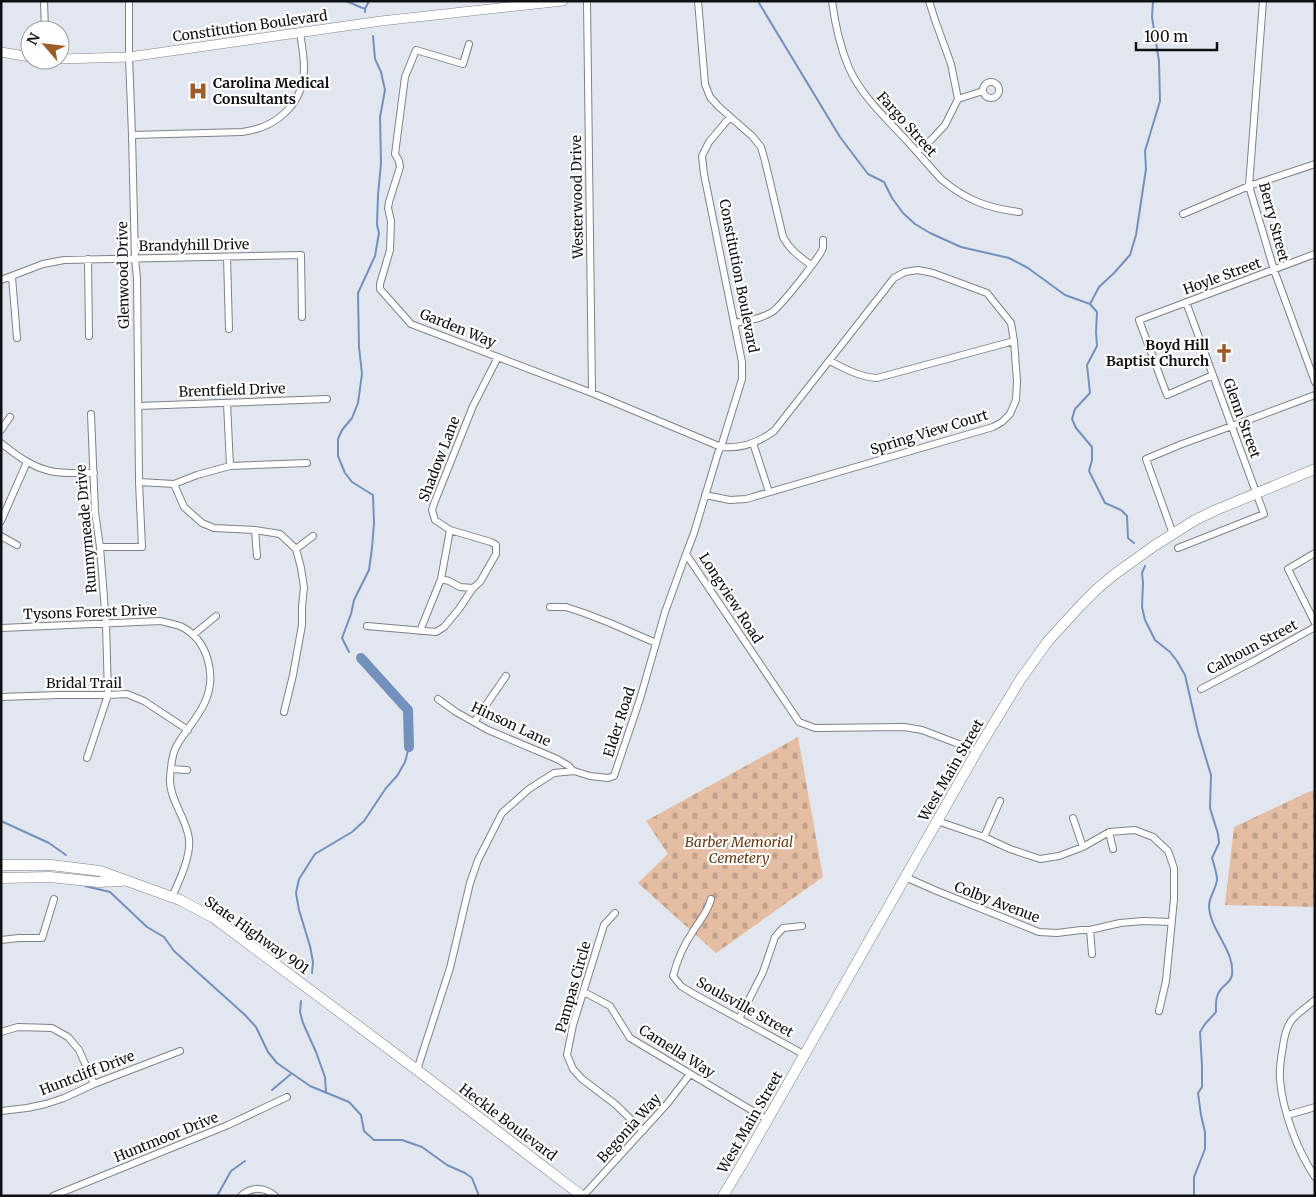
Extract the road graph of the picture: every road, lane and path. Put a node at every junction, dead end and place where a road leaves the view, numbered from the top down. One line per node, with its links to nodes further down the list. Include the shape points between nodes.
1 (44, 1): 9 (street)
2 (129, 1): 14 (street, Glenwood Drive)
3 (563, 1): 10 (street, Constitution Boulevard)
4 (587, 1): 45 (street, Westerwood Drive)
5 (698, 1): 18 (street, via 705,84 710,97)
6 (832, 1): 20 (street, Fargo Street, via 842,52 858,85)
7 (930, 1): 17 (street, via 951,64)
8 (1262, 1): 22 (street, Berry Street)
9 (45, 20)
10 (300, 33): 14 (street, Constitution Boulevard); 19 (street, via 305,70 300,88 291,106 271,124 242,132)
11 (469, 44): 41 (street, Garden Way, via 463,64 416,50 405,77 395,154 400,167 388,205 390,250 380,289 411,324)
12 (1, 52): 13 (street)
13 (20, 55)
14 (129, 57): 15 (street, Constitution Boulevard); 19 (street, Glenwood Drive)
15 (70, 59)
16 (983, 91): 17 (street)
17 (958, 99): 20 (street, via 945,125)
18 (730, 117): 30 (street, via 761,148 783,237 788,246); 36 (street, Constitution Boulevard, via 702,156)
19 (132, 135): 29 (street, Glenwood Drive)
20 (917, 152): 23 (street, Fargo Street, via 941,179 969,199 985,206)
21 (1315, 164): 22 (street)
22 (1250, 186): 24 (street); 31 (street, Berry Street)
23 (1019, 212)
24 (1183, 214)
25 (823, 240): 30 (street, via 823,248)
26 (1315, 254): 31 (street, Hoyle Street)
27 (227, 257): 29 (street, Brandyhill Drive); 35 (street, Brandyhill Drive, via 301,255); 37 (street)
28 (88, 259): 29 (street, Brandyhill Drive); 32 (street, Brandyhill Drive, via 43,264); 38 (street)
29 (135, 259): 49 (street, Glenwood Drive)
30 (811, 265): 36 (street, via 773,312)
31 (1274, 270): 34 (street, Hoyle Street); 44 (street, Berry Street)
32 (12, 277): 33 (street, Brandyhill Drive); 39 (street)
33 (1, 280)
34 (1186, 302): 43 (street, Glenn Street); 43 (street, Hoyle Street, via 1138,320 1168,395)
35 (302, 317)
36 (734, 323): 56 (street, Constitution Boulevard, via 742,379)
37 (230, 329)
38 (89, 336)
39 (17, 338)
40 (1014, 341): 42 (street, via 877,378 866,378); 42 (street, Spring View Court, via 1011,323 988,293 918,270 894,278); 64 (street, Spring View Court, via 1016,400 1002,422)
41 (498, 357): 45 (street); 69 (street, Shadow Lane, via 473,406 434,500 434,520)
42 (830, 361): 55 (street, Spring View Court, via 774,431)
43 (1213, 375): 52 (street, Glenn Street)
44 (1315, 382)
45 (592, 393): 56 (street)
46 (1315, 395): 52 (street)
47 (327, 399): 48 (street, Brentfield Drive)
48 (227, 403): 49 (street, Brentfield Drive); 59 (street)
49 (138, 406): 62 (street, Glenwood Drive)
50 (91, 414): 61 (street, Runnymeade Drive)
51 (10, 417): 53 (street)
52 (1232, 426): 65 (street, Glenn Street); 70 (street, via 1146,459)
53 (1, 430)
54 (1, 443): 57 (street)
55 (753, 443): 56 (street, Spring View Court); 64 (street)
56 (721, 447): 66 (street, Longview Road)
57 (27, 462): 61 (street, via 50,471); 67 (street)
58 (308, 464): 59 (street)
59 (230, 466): 63 (street)
60 (1315, 468): 65 (main road, West Main Street)
61 (94, 473): 74 (street, Runnymeade Drive)
62 (138, 482): 63 (street); 74 (street, Glenwood Drive, via 142,547)
63 (174, 484): 68 (street, via 184,507 202,523 214,528)
64 (769, 492): 66 (street, Spring View Court, via 730,500)
65 (1256, 493): 70 (main road, West Main Street); 75 (street, Glenn Street, via 1264,514)
66 (705, 495): 78 (street, Longview Road)
67 (1, 522)
68 (254, 530): 76 (street, via 280,534); 79 (street)
69 (450, 530): 80 (street); 81 (street, Shadow Lane, via 496,545 496,554)
70 (1173, 534): 99 (main road, West Main Street, via 1115,574 1063,623 1034,659)
71 (1, 536): 73 (street)
72 (313, 536): 76 (street)
73 (17, 545)
74 (100, 547): 84 (street, Runnymeade Drive)
75 (1178, 548)
76 (296, 549): 96 (street, via 304,588 302,625)
77 (1315, 553): 85 (street, via 1288,569)
78 (686, 554): 90 (street, Elder Road); 99 (street, Longview Road, via 799,722 815,728 904,726)
79 (257, 556)
80 (441, 579): 81 (street); 88 (street)
81 (474, 588): 88 (street, Shadow Lane, via 444,627 436,632)
82 (550, 607): 90 (street, via 566,607 584,613)
83 (216, 616): 89 (street)
84 (106, 624): 87 (street, Tysons Forest Drive); 89 (street, Tysons Forest Drive, via 161,621 180,626); 93 (street, Runnymeade Drive)
85 (1315, 625): 92 (street, Calhoun Street)
86 (367, 626): 88 (street)
87 (1, 628)
88 (420, 631)
89 (193, 635): 98 (street, Tysons Forest Drive, via 208,658 211,674 205,702)
90 (656, 643): 103 (street, Elder Road, via 614,776 590,776)
91 (506, 676): 97 (street)
92 (1201, 689)
93 (108, 695): 94 (street, Bridal Trail); 98 (street, Bridal Trail, via 127,694 144,701); 100 (street, Runnymeade Drive)
94 (1, 697)
95 (438, 698): 97 (street, Hinson Lane)
96 (284, 712)
97 (475, 722): 103 (street, Hinson Lane, via 557,759)
98 (188, 730): 101 (street, Tysons Forest Drive, via 175,749)
99 (977, 751): 106 (main road, West Main Street)
100 (87, 758)
101 (171, 769): 102 (street); 115 (street, Tysons Forest Drive, via 172,795 189,840 187,858)
102 (187, 770)
103 (572, 771): 131 (street, Elder Road, via 554,773 529,789 502,813 491,834 469,887 450,968)
104 (1000, 801): 108 (street)
105 (1073, 818): 109 (street)
106 (937, 820): 108 (street); 112 (main road, West Main Street)
107 (1109, 832): 109 (street); 110 (street); 119 (street, via 1135,830 1153,837 1168,852 1174,868)
108 (984, 837): 109 (street, via 1040,859)
109 (1083, 847)
110 (1113, 849)
111 (1, 865): 114 (main road, State Highway 901, via 51,865 100,871)
112 (905, 877): 121 (street, Colby Avenue, via 1039,932); 130 (main road, West Main Street)
113 (1, 878): 114 (main road)
114 (126, 881): 115 (main road, State Highway 901)
115 (172, 897): 131 (main road, State Highway 901, via 214,918)
116 (54, 899): 122 (street, via 42,938)
117 (711, 899): 127 (street, Soulsville Street, via 709,908 684,946 673,976 681,986)
118 (615, 912): 124 (street, Pampas Circle, via 604,924)
119 (1172, 922): 121 (street, Colby Avenue, via 1135,922); 126 (street, via 1166,981)
120 (802, 926): 127 (street, via 783,928 775,936 760,978)
121 (1090, 930): 123 (street)
122 (1, 940)
123 (1092, 954)
124 (584, 992): 132 (street, Camella Way, via 610,1006 630,1038); 139 (street, Pampas Circle, via 567,1055 573,1070)
125 (1315, 1000): 137 (street, via 1292,1020 1285,1037 1280,1079)
126 (1159, 1011)
127 (739, 1019): 130 (street, Soulsville Street)
128 (1, 1032): 133 (street, via 18,1028 52,1028 60,1032 79,1050)
129 (180, 1051): 133 (street, Huntcliff Drive)
130 (805, 1055): 138 (main road, West Main Street)
131 (417, 1070): 144 (main road, Heckle Boulevard)
132 (690, 1074): 138 (street, Camella Way); 139 (street, Begonia Way)
133 (94, 1084): 136 (street, Huntcliff Drive, via 46,1104)
134 (287, 1097): 141 (street, Huntmoor Drive, via 228,1125)
135 (1315, 1107): 137 (street)
136 (1, 1111)
137 (1288, 1115): 140 (street, via 1301,1152)
138 (768, 1120): 145 (main road, West Main Street)
139 (643, 1131): 144 (street, Begonia Way)
140 (1315, 1177)
141 (53, 1196)
142 (241, 1196): 143 (street, via 252,1189 262,1189)
143 (275, 1196)
144 (582, 1196)
145 (723, 1196)

